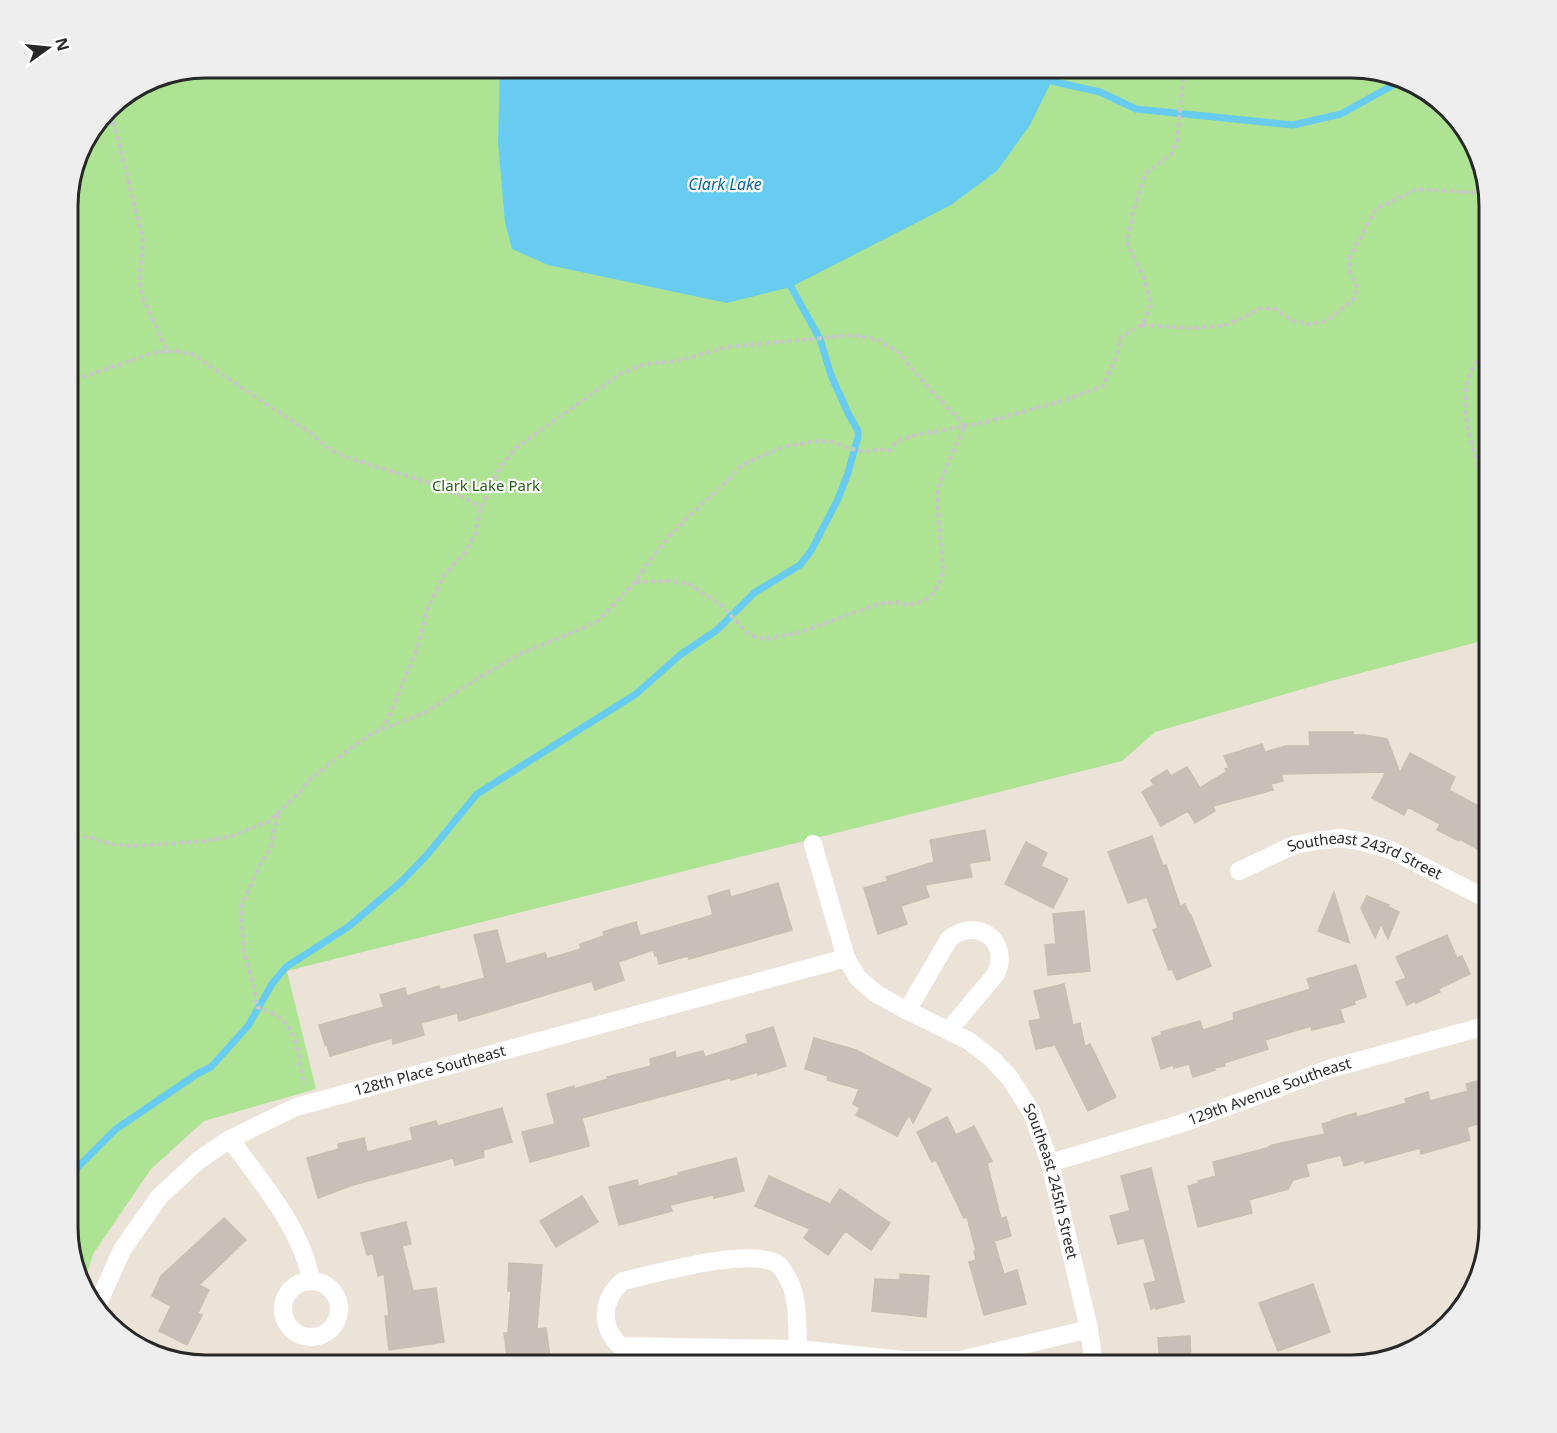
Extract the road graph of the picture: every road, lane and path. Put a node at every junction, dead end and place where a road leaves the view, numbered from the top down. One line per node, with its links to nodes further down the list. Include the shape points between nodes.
1 (1183, 78): 6 (path, via 1177,141 1171,154 1143,179 1128,238 1151,305)
2 (113, 118): 4 (path)
3 (109, 122): 4 (path)
4 (115, 127): 7 (path, via 143,239 139,280 142,296)
5 (1478, 193): 6 (path, via 1417,189 1376,209 1350,256 1350,273 1358,289 1352,301 1326,321 1293,321 1273,308 1259,309 1222,326)
6 (1142, 325): 10 (path, via 1121,337 1103,386)
7 (167, 351): 9 (path); 12 (path, via 195,355 336,453 432,483)
8 (1479, 360): 11 (path, via 1465,388 1468,432)
9 (78, 379)
10 (965, 426): 12 (path, via 898,352 878,340 853,335 728,347 681,360 642,365 620,374 517,447 500,467); 13 (path, via 897,441 889,451 866,452 816,441 766,453 742,465 688,517); 13 (path, via 938,490 942,578 924,601 878,604 819,626 767,639 746,632 721,605 689,584)
11 (1479, 467)
12 (481, 508): 14 (path, via 476,534 444,575 428,608 417,649)
13 (635, 582): 14 (path, via 598,620 522,653 426,712)
14 (381, 730): 15 (path, via 309,780)
15 (278, 813): 16 (path, via 251,829 207,841 133,846); 24 (path, via 270,850 241,907 244,954 257,1007 277,1016 290,1029)
16 (78, 835)
17 (813, 844): 20 (street, Southeast 245th Street)
18 (1239, 871): 19 (street, Southeast 243rd Street, via 1294,845 1340,838 1391,850)
19 (1479, 895)
20 (846, 958): 21 (street, Southeast 245th Street, via 858,978 875,993); 24 (street, 128th Place Southeast)
21 (907, 1011): 23 (street, Southeast 245th Street); 23 (street, via 949,939 966,930 986,933 998,947 1000,965)
22 (1479, 1028): 26 (street, 129th Avenue Southeast, via 1329,1069 1183,1123)
23 (949, 1030): 26 (street, Southeast 245th Street, via 992,1059 1010,1078 1032,1113)
24 (309, 1104): 25 (street, 128th Place Southeast)
25 (230, 1139): 27 (street, via 296,1233); 28 (street, 128th Place Southeast, via 199,1160 159,1197 122,1250)
26 (1050, 1162): 29 (street, Southeast 245th Street)
27 (311, 1280)
28 (100, 1298)
29 (1089, 1329): 32 (street); 33 (street, Southeast 245th Street)
30 (798, 1349): 30 (street, via 796,1303 789,1279 777,1264 755,1258 723,1259 623,1281 615,1287 606,1308 608,1330 620,1347); 31 (street)
31 (856, 1355)
32 (982, 1355)
33 (1093, 1355)

